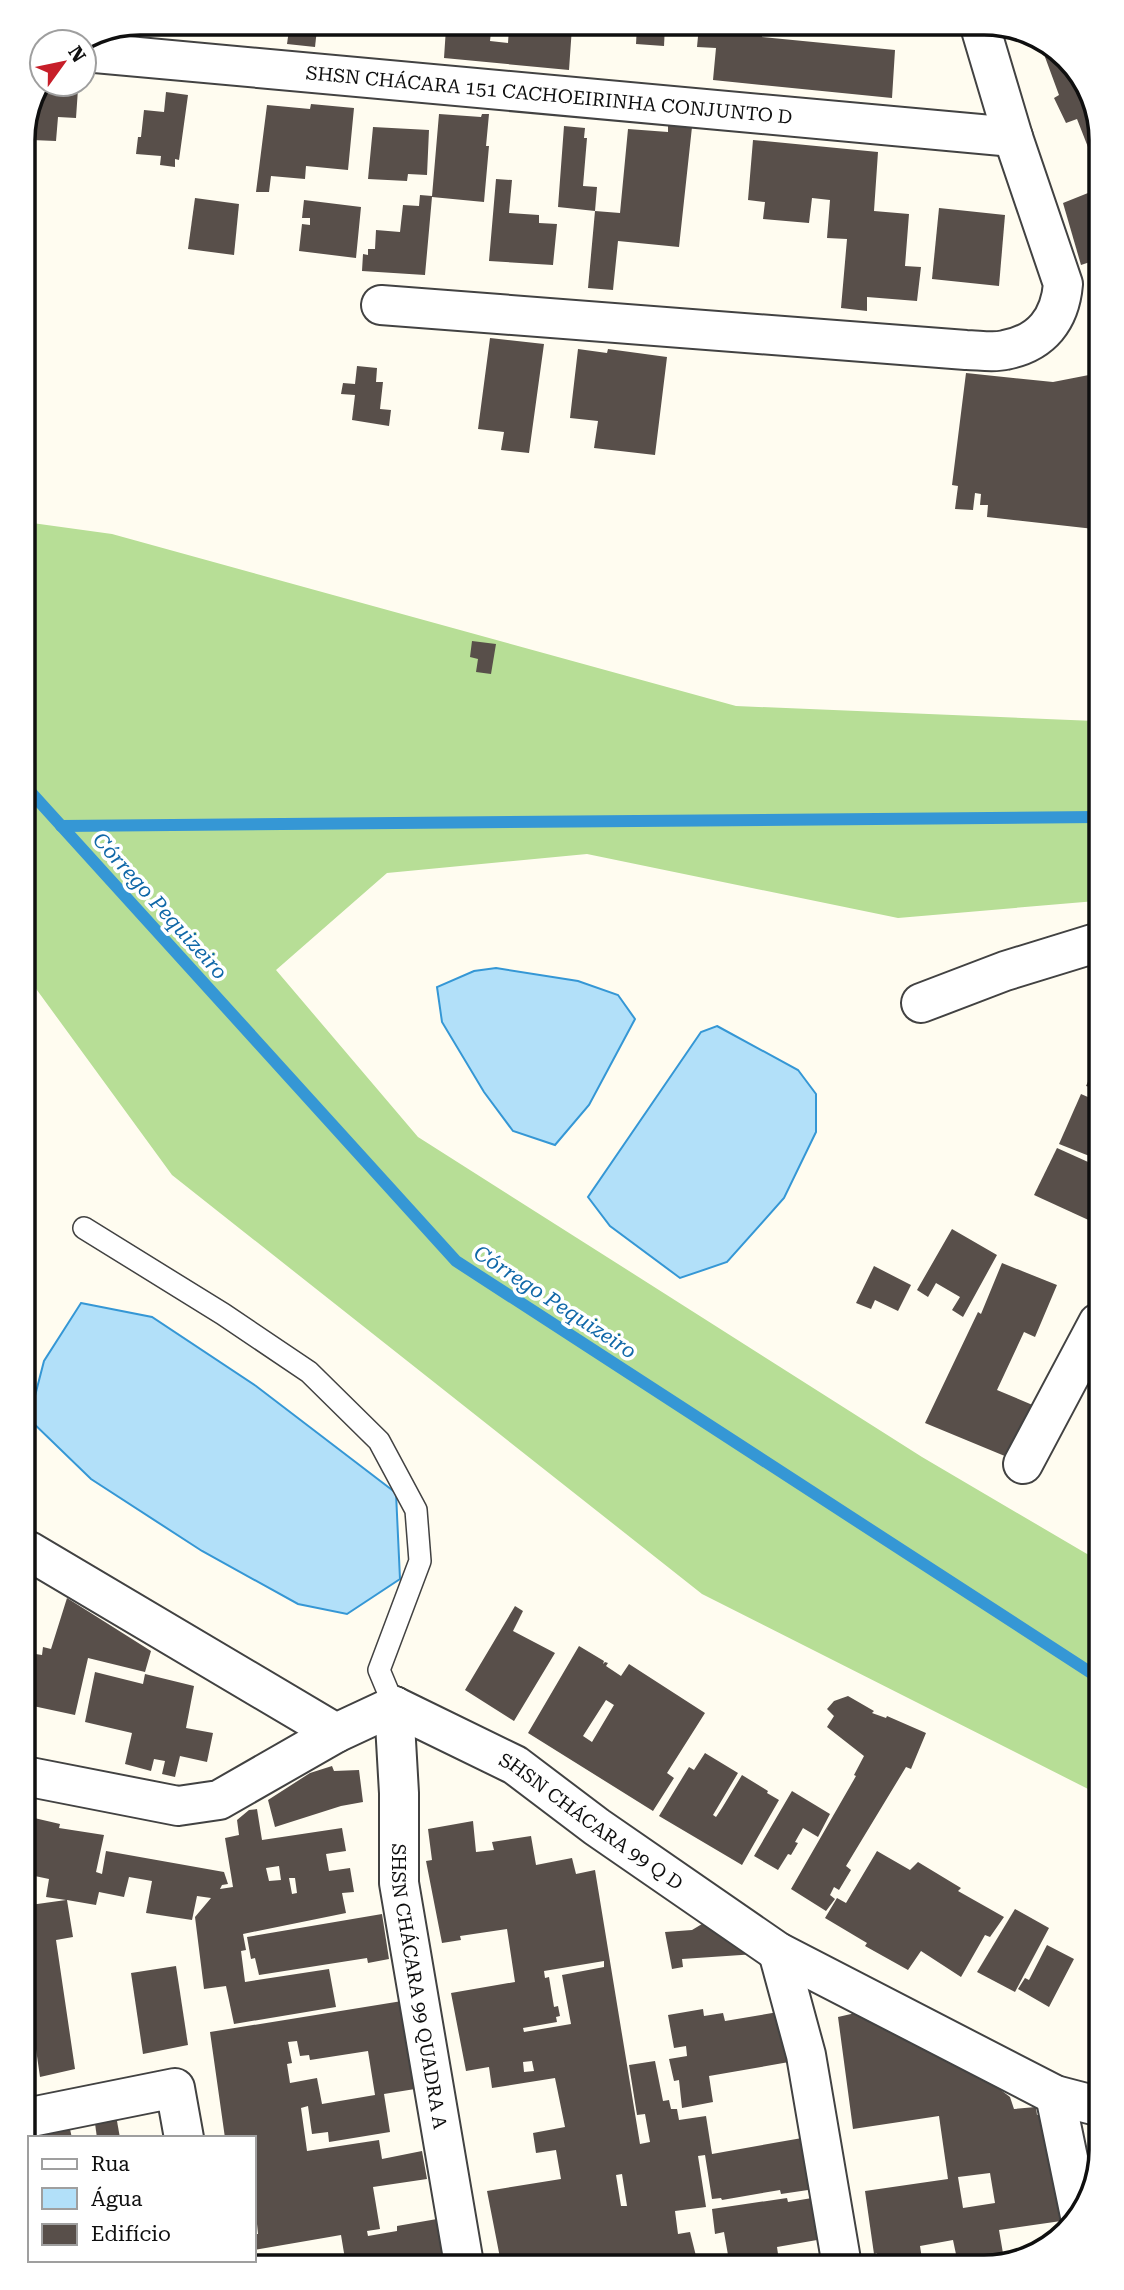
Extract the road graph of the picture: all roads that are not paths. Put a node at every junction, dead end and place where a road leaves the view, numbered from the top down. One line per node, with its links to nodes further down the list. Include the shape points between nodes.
1 (983, 35): 3 (street)
2 (98, 53): 3 (street, SHSN CHÁCARA 151 CACHOEIRINHA CONJUNTO D)
3 (1013, 137): 4 (street, via 1063,284 1061,305 1049,327 1032,340 1005,350)
4 (381, 305)
5 (1089, 945): 6 (street)
6 (921, 1003)
7 (84, 1228): 11 (lane, via 309,1372 379,1441 416,1510 420,1561 379,1670)
8 (1089, 1340): 9 (street)
9 (1023, 1464)
10 (35, 1555): 12 (street)
11 (394, 1706): 12 (street); 14 (street, SHSN CHÁCARA 99 Q D, via 515,1765); 20 (street, SHSN CHÁCARA 99 QUADRA A, via 399,1882)
12 (336, 1733): 13 (street, via 219,1800 178,1806)
13 (35, 1778)
14 (778, 1952): 15 (street, SHSN CHÁCARA 99 Q D); 21 (street, via 806,2055)
15 (1055, 2095): 16 (street, SHSN CHÁCARA 99 Q D); 19 (street)
16 (1089, 2104)
17 (35, 2116): 18 (street, via 175,2088)
18 (184, 2136)
19 (1076, 2199)
20 (462, 2255)
21 (840, 2255)

